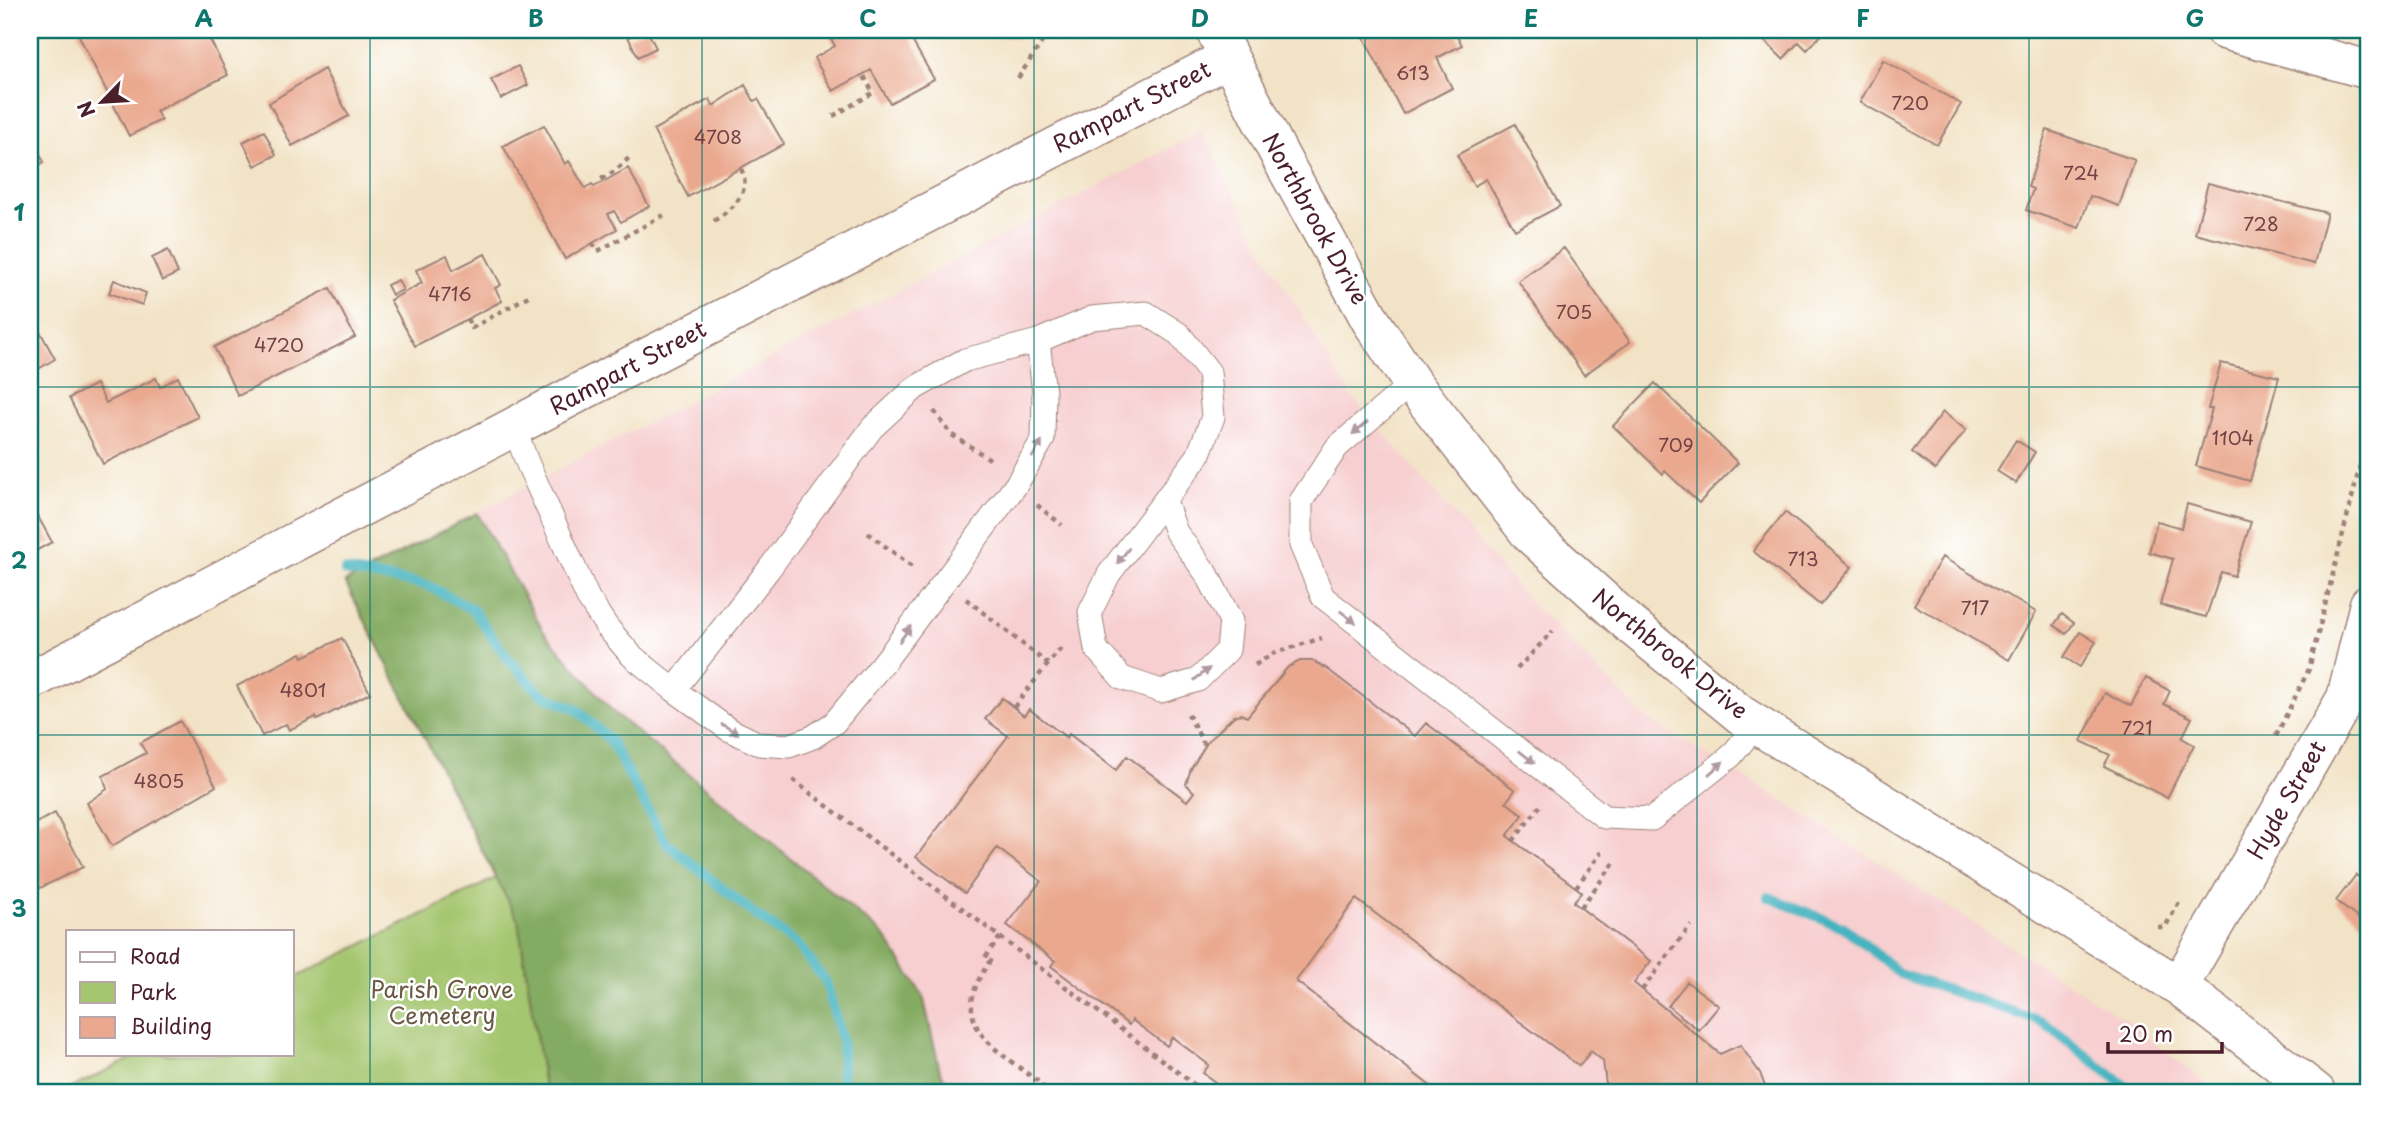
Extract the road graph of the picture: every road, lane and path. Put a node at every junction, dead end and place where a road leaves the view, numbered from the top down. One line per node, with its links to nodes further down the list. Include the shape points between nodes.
1 (1046, 30): 6 (path)
2 (2224, 30): 4 (street)
3 (1222, 44): 17 (street, Northbrook Drive, via 1371,321); 19 (street, Rampart Street)
4 (2369, 70)
5 (863, 74): 7 (path, via 873,93)
6 (1018, 78)
7 (833, 116)
8 (632, 155): 10 (path)
9 (741, 169): 12 (path, via 745,179 741,197)
10 (601, 179)
11 (666, 214): 13 (path, via 598,251)
12 (713, 222)
13 (592, 243)
14 (532, 294): 15 (path, via 471,328)
15 (467, 319)
16 (1038, 341): 22 (lane, via 1092,318 1146,313 1180,334 1209,372 1213,417 1198,456); 36 (lane, via 965,360 915,388 872,428); 36 (lane, one-way to 16, via 728,729 760,744 789,746 834,723 1016,485 1044,439)
17 (1412, 383): 40 (street, Northbrook Drive, via 1530,534 1632,626); 40 (lane, one-way to 40, via 1337,447 1301,501 1301,545 1323,597 1604,817 1652,819 1731,756)
18 (931, 408): 21 (path, via 952,435)
19 (514, 427): 35 (street, Rampart Street); 36 (lane, via 588,598 632,656)
20 (2369, 430): 41 (path, via 2309,669)
21 (993, 461)
22 (1165, 502): 22 (lane, one-way to 22, via 1109,574 1090,612 1096,649 1122,678 1161,691 1198,680 1228,650 1231,621 1208,576 1176,532)
23 (1036, 504): 24 (path)
24 (1062, 525)
25 (869, 533): 26 (path)
26 (915, 570)
27 (963, 597): 32 (path)
28 (2369, 604): 37 (street, Hyde Street)
29 (1553, 631): 34 (path)
30 (1322, 638): 33 (path, via 1273,653)
31 (1068, 640): 32 (path)
32 (1048, 664): 38 (path)
33 (1250, 668)
34 (1517, 669)
35 (30, 681)
36 (674, 690)
37 (2358, 701): 54 (street, Hyde Street)
38 (1014, 707)
39 (1187, 714): 42 (path)
40 (1756, 724): 54 (street, Northbrook Drive)
41 (2272, 744)
42 (1205, 746)
43 (793, 780): 53 (path)
44 (1541, 805): 45 (path)
45 (1513, 841)
46 (1602, 852): 48 (path)
47 (1615, 862): 50 (path)
48 (1576, 887)
49 (2184, 893): 52 (path, via 2165,927)
50 (1581, 908)
51 (1691, 925): 55 (path)
52 (2156, 928)
53 (1000, 937): 56 (path, via 985,957 990,961 976,981 971,999 974,1022 984,1039); 57 (path)
54 (2179, 986): 58 (street, Northbrook Drive)
55 (1642, 990)
56 (1047, 1092)
57 (1204, 1092)
58 (2315, 1092)

